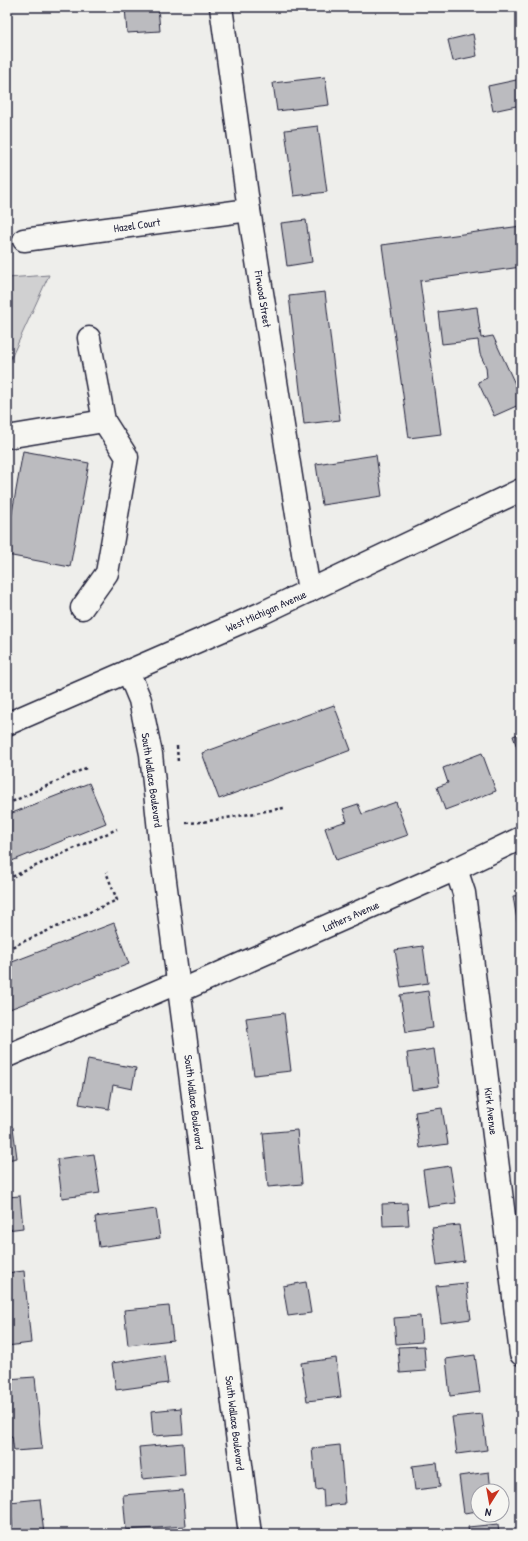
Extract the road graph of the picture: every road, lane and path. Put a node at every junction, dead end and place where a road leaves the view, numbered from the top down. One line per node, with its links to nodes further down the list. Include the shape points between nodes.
1 (221, 7): 2 (street, Firwood Street)
2 (249, 210): 3 (street, Hazel Court); 8 (street, Firwood Street)
3 (24, 240)
4 (89, 338): 5 (street)
5 (104, 421): 6 (street); 9 (street, via 127,457 107,573)
6 (7, 437)
7 (521, 490): 8 (street, West Michigan Avenue)
8 (309, 591): 10 (street, West Michigan Avenue)
9 (82, 608)
10 (128, 672): 11 (street, West Michigan Avenue); 24 (street, South Wallace Boulevard, via 140,700 151,754)
11 (7, 724)
12 (177, 746): 13 (path)
13 (178, 763)
14 (86, 768): 15 (path)
15 (7, 804)
16 (284, 808): 17 (path)
17 (186, 823)
18 (117, 829): 22 (path)
19 (521, 838): 20 (street, Lathers Avenue)
20 (456, 869): 24 (street, Lathers Avenue); 26 (street, Kirk Avenue, via 464,893)
21 (106, 872): 23 (path, via 117,900)
22 (7, 879)
23 (7, 949)
24 (179, 986): 25 (street, Lathers Avenue); 27 (street, South Wallace Boulevard)
25 (7, 1056)
26 (521, 1354)
27 (250, 1534)

